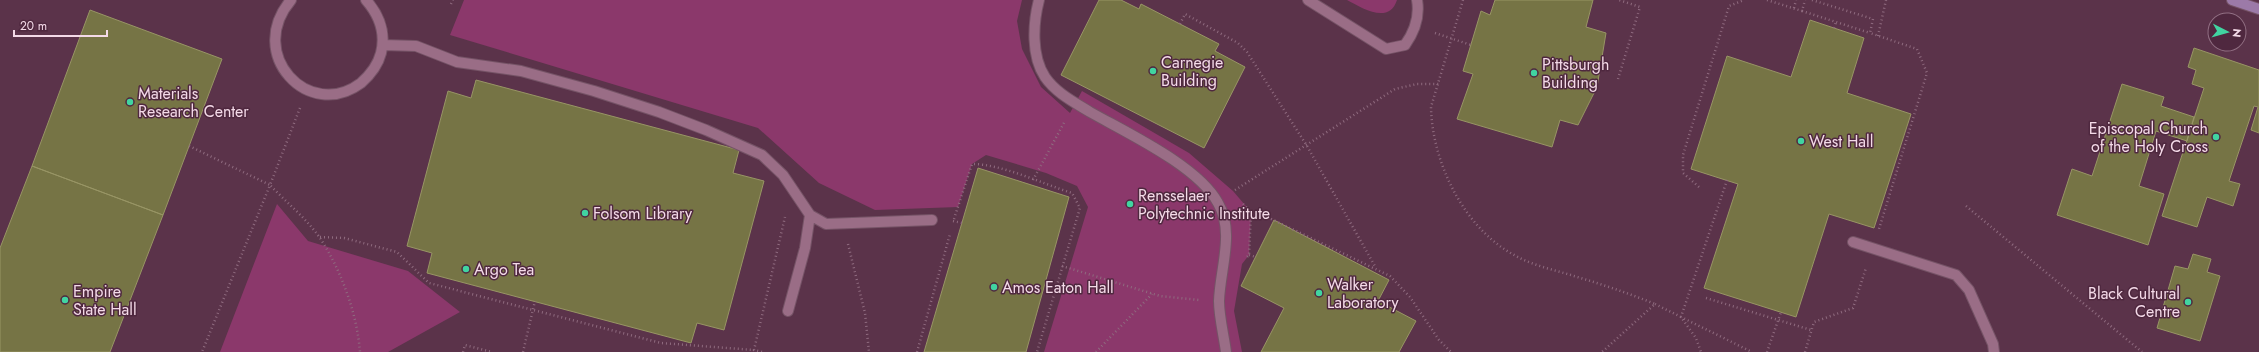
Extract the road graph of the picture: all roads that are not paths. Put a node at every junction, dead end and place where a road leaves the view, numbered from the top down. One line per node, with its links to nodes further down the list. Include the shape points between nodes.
1 (291, 0): 8 (lane, via 278,19 275,30 276,54 288,75 307,89 332,94 356,86 374,69)
2 (366, 0): 8 (lane, via 379,20)
3 (1039, 0): 13 (lane, via 1034,36 1045,76 1057,90 1184,168 1208,188 1224,214 1226,244 1219,302)
4 (1308, 0): 5 (lane, via 1386,48 1406,45 1416,27)
5 (1417, 0)
6 (2232, 0): 7 (street)
7 (2259, 9)
8 (383, 44): 9 (lane, via 416,46 457,62 522,71 659,112 744,146 762,155 774,165 792,187)
9 (810, 216): 10 (lane, via 826,224); 12 (lane, via 805,248)
10 (932, 220)
11 (1853, 242): 14 (lane, via 1956,275 1969,290 1993,344)
12 (788, 311)
13 (1226, 352)
14 (1994, 352)

